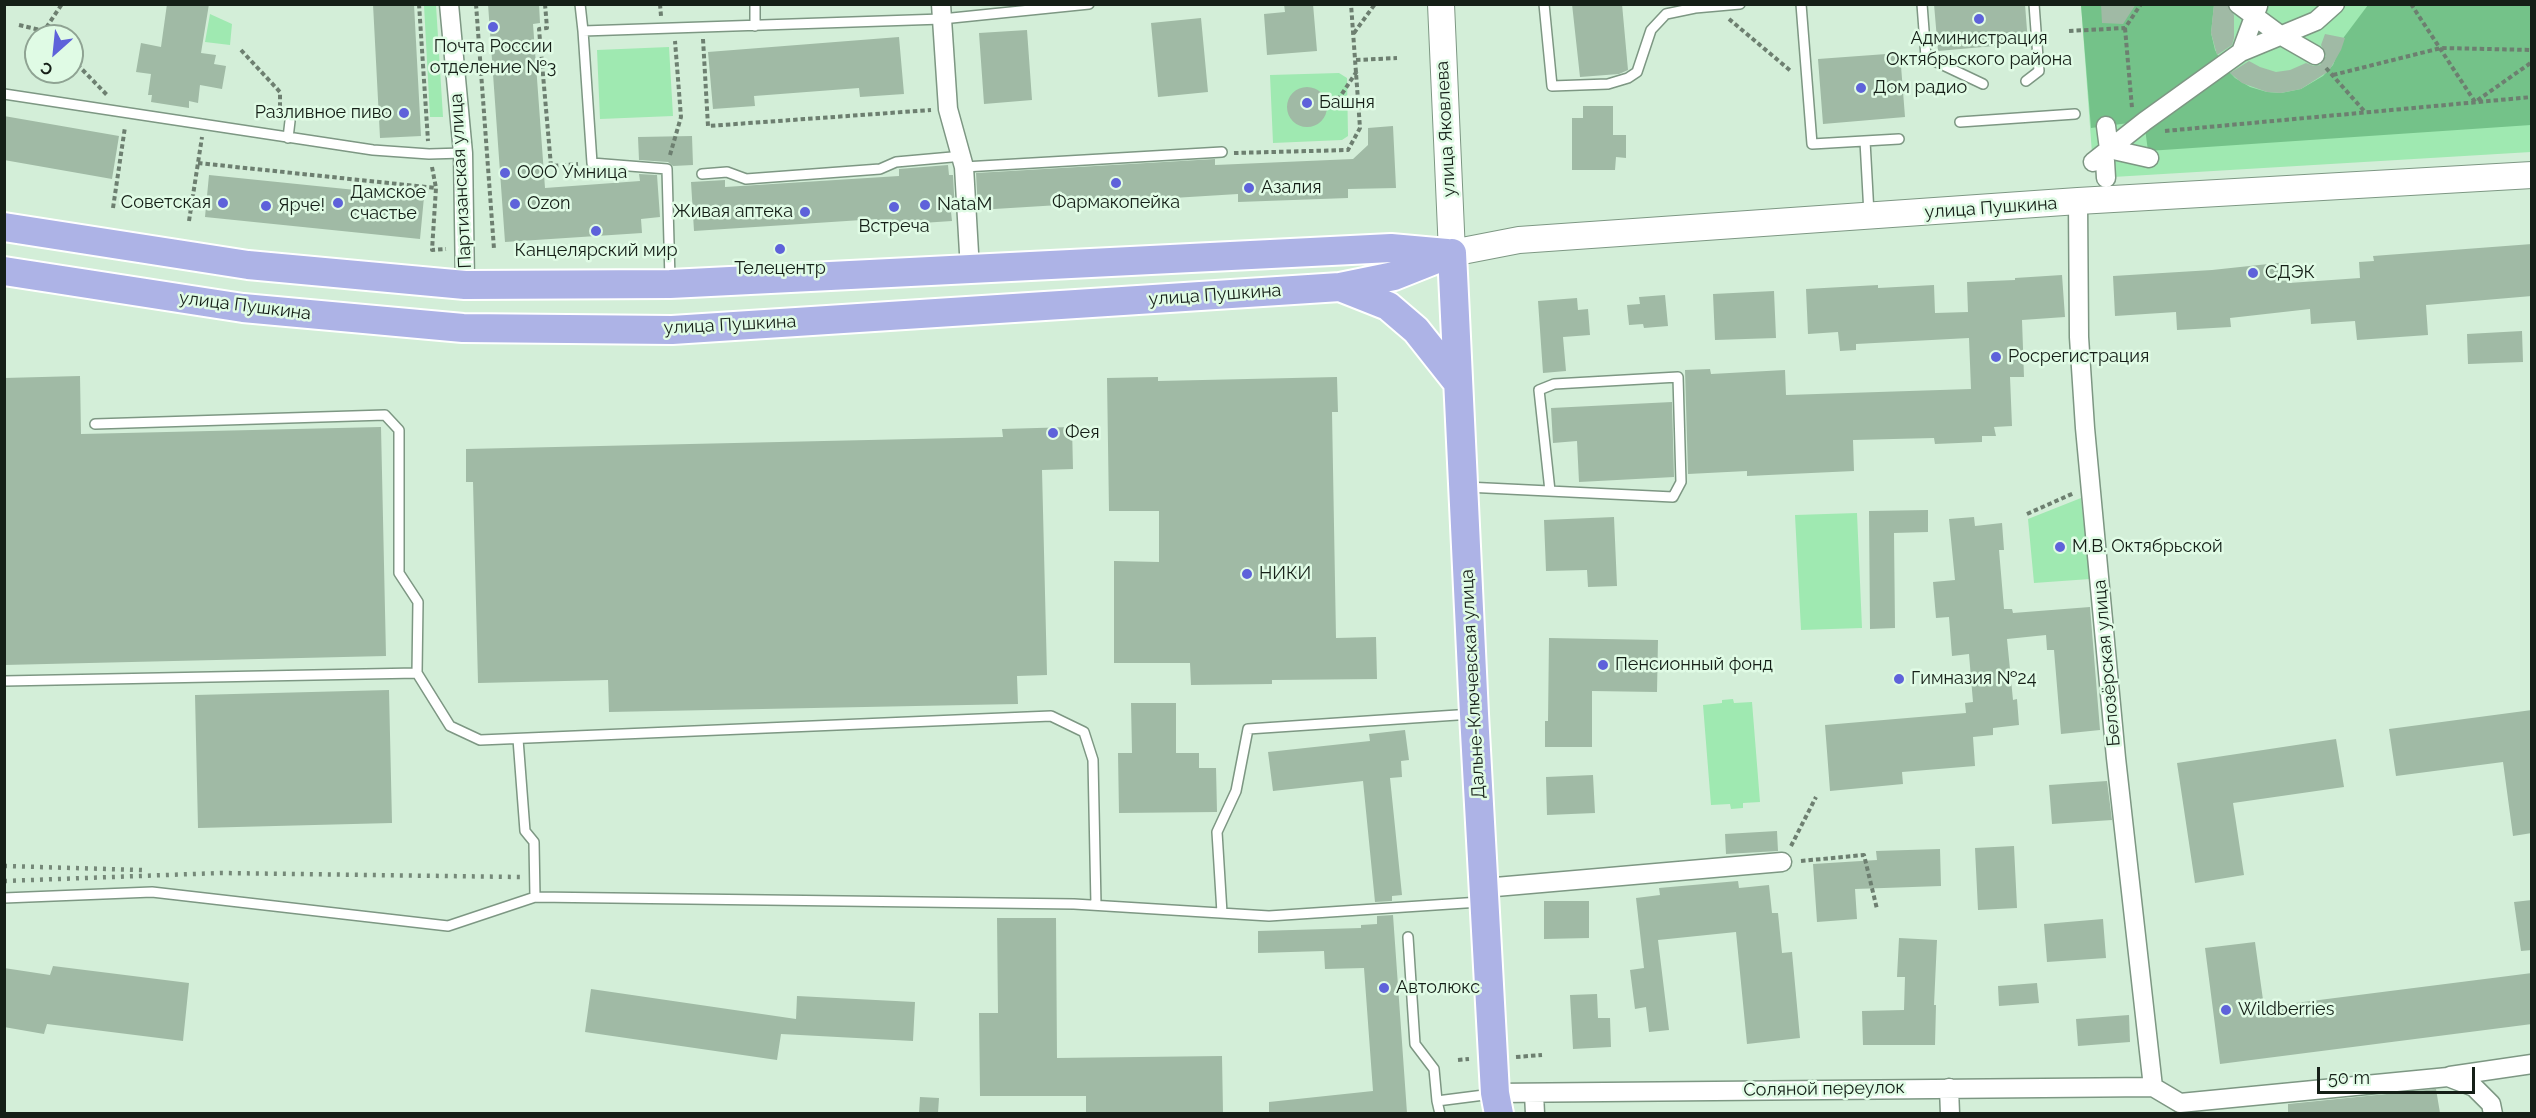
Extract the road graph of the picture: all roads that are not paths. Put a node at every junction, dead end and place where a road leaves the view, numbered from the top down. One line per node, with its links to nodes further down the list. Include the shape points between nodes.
1 (449, 4): 31 (street, Партизанская улица)
2 (580, 4): 16 (lane)
3 (755, 4): 15 (lane)
4 (1089, 4): 14 (lane)
5 (1441, 4): 38 (main road, улица Яковлева)
6 (1544, 4): 7 (lane, via 1552,86 1608,84 1628,78 1637,72 1651,30 1666,14)
7 (1740, 4)
8 (1801, 4): 29 (lane, via 1812,144)
9 (1922, 4): 21 (lane, via 1926,57)
10 (2034, 4): 20 (lane, via 2039,71)
11 (2238, 4): 13 (street)
12 (2335, 4): 17 (street, via 2316,21)
13 (2257, 10): 17 (street); 18 (street)
14 (942, 12): 15 (lane); 32 (street, via 948,109)
15 (755, 26): 16 (lane)
16 (583, 31): 41 (lane, via 592,164 667,169)
17 (2280, 35): 18 (street); 19 (street)
18 (2241, 52): 26 (street, via 2107,163)
19 (2315, 55)
20 (2026, 81)
21 (1983, 84)
22 (4, 94): 27 (lane)
23 (2075, 114): 25 (lane)
24 (290, 121): 27 (lane)
25 (1960, 122)
26 (2106, 126)
27 (288, 138): 31 (lane, via 372,150)
28 (1899, 139): 29 (lane)
29 (1864, 141): 36 (lane)
30 (1222, 152): 32 (lane)
31 (463, 153): 42 (street, Партизанская улица)
32 (964, 162): 33 (lane, via 896,162 880,169 746,179 727,172); 39 (street)
33 (702, 174)
34 (2532, 175): 35 (main road, улица Пушкина)
35 (2078, 201): 36 (main road, улица Пушкина); 61 (street, Белозёрская улица, via 2079,337 2085,428 2116,758)
36 (1870, 216): 38 (main road, улица Пушкина, via 1518,240)
37 (4, 227): 42 (main road, улица Пушкина, via 248,265)
38 (1452, 253): 39 (main road, улица Пушкина, via 1391,248); 43 (main road, улица Пушкина, via 1394,276); 44 (main road, Дальне-Ключевская улица)
39 (970, 270): 41 (main road, улица Пушкина)
40 (4, 271): 43 (main road, улица Пушкина, via 243,308 463,328 672,330)
41 (670, 284): 42 (main road, улица Пушкина)
42 (465, 285)
43 (1340, 287): 44 (main road, via 1388,306 1416,330)
44 (1458, 383): 46 (main road, Дальне-Ключевская улица)
45 (95, 424): 48 (lane, via 385,415 399,430 399,573 418,602)
46 (1463, 487): 47 (lane); 50 (main road, Дальне-Ключевская улица)
47 (1550, 491): 47 (lane, via 1673,497 1681,482 1678,378 1554,384 1539,390)
48 (417, 673): 49 (lane); 51 (lane, via 450,726 480,740)
49 (4, 681)
50 (1474, 714): 53 (main road, Дальне-Ключевская улица); 57 (lane, via 1248,729 1236,792 1217,832)
51 (518, 739): 54 (lane, via 525,831 534,842); 56 (lane, via 1050,716 1084,732 1093,760)
52 (1782, 862): 53 (street)
53 (1485, 895): 57 (lane, via 1269,916); 65 (main road, Дальне-Ключевская улица)
54 (535, 897): 55 (lane, via 447,926 152,892); 56 (lane)
55 (4, 898)
56 (1096, 905): 57 (lane)
57 (1222, 914)
58 (1408, 937): 64 (lane, via 1415,1044 1434,1069)
59 (2532, 1064): 60 (street)
60 (2448, 1077): 66 (street); 70 (street, via 2474,1087 2491,1104)
61 (2153, 1087): 62 (street, Соляной переулок); 66 (street, via 2180,1103)
62 (1949, 1088): 63 (street, Соляной переулок); 69 (street)
63 (1534, 1093): 65 (street, Соляной переулок); 68 (street)
64 (1437, 1101): 65 (lane); 67 (lane)
65 (1497, 1103)
66 (2256, 1105)
67 (1440, 1113)
68 (1535, 1113)
69 (1950, 1113)
70 (2493, 1113)

